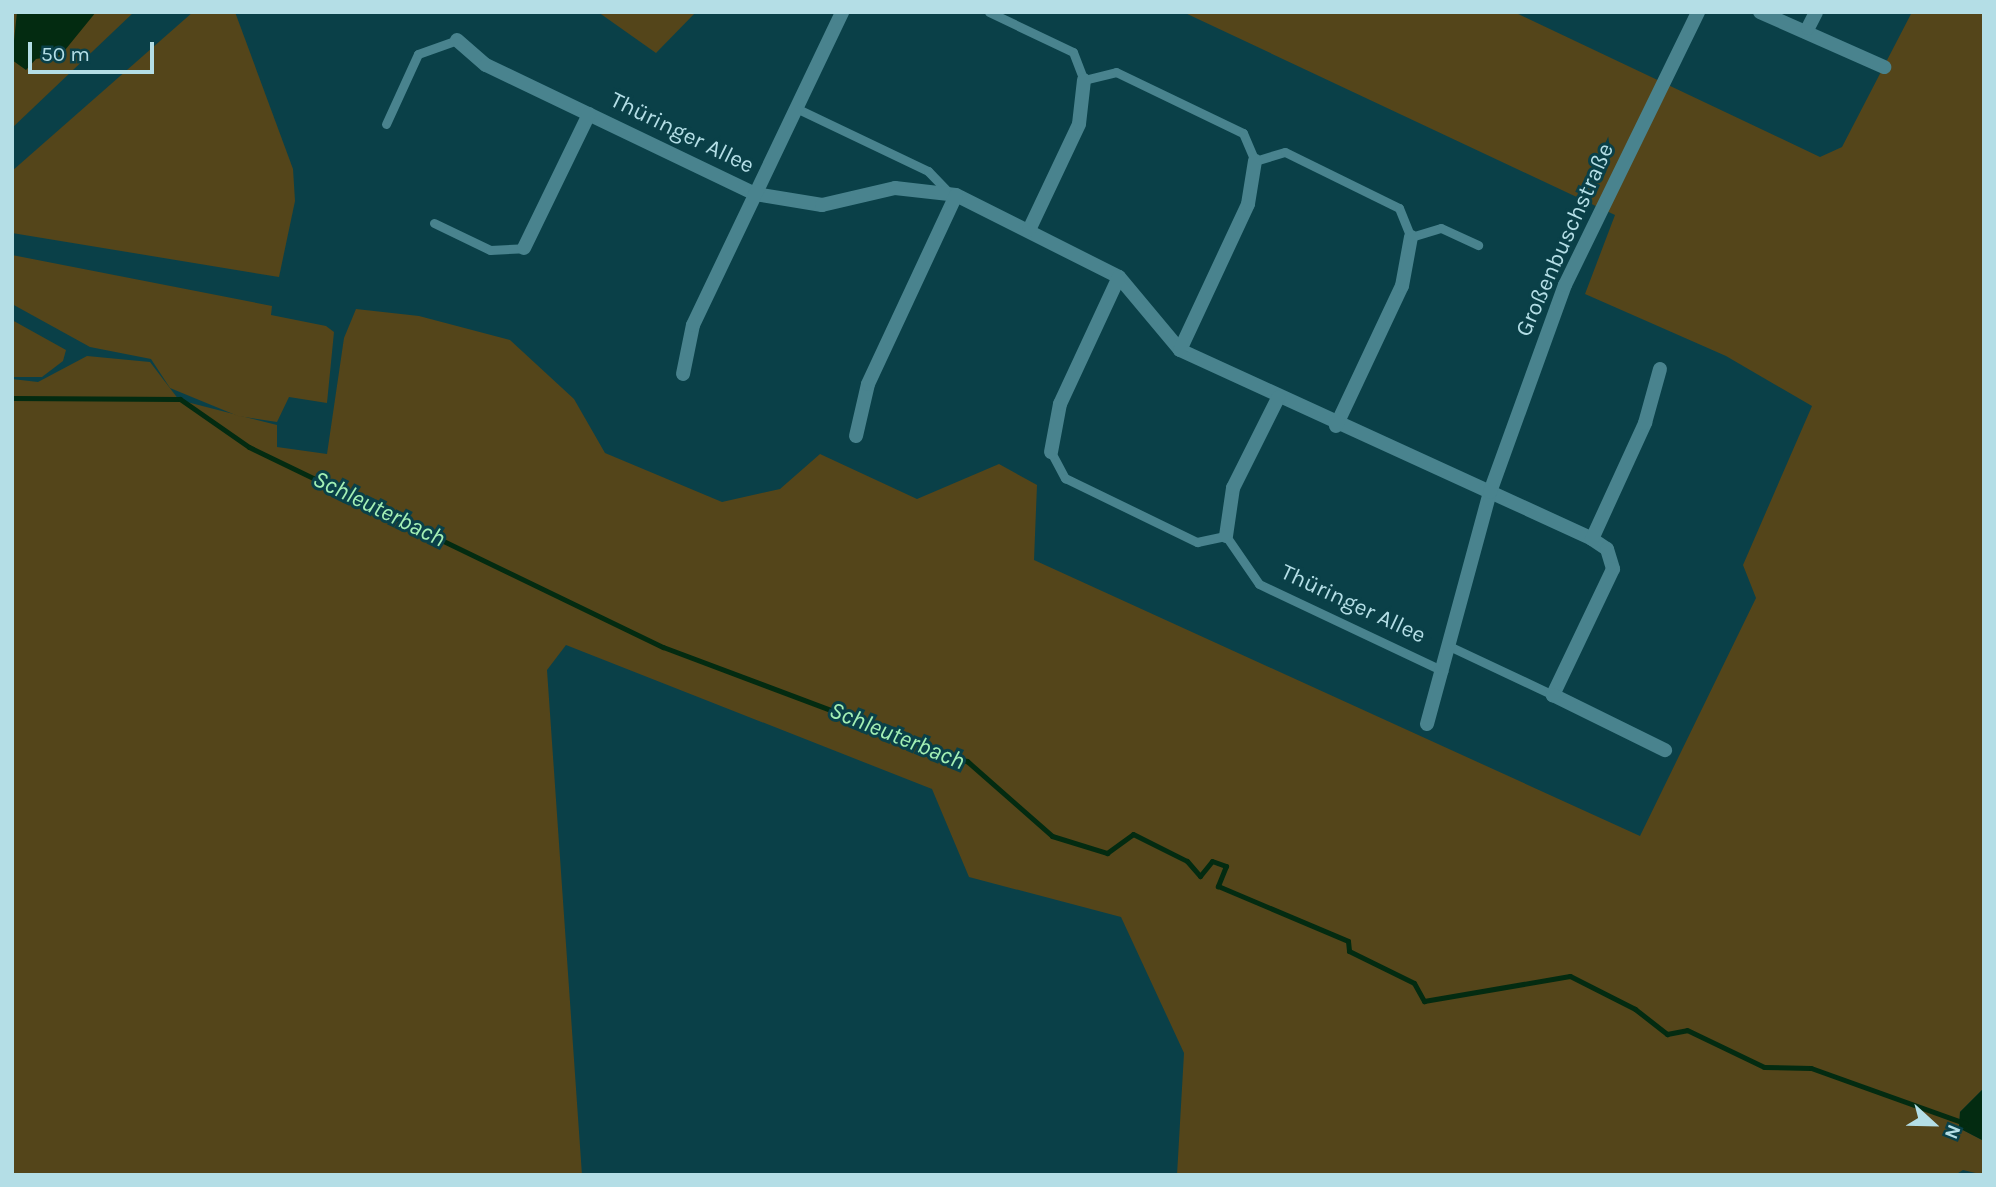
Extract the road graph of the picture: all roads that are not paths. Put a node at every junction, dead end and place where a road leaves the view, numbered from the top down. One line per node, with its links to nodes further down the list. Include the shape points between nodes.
1 (842, 12): 10 (street, Thüringer Allee)
2 (989, 12): 9 (lane, via 1073,52)
3 (1698, 12): 29 (street, Großenbuschstraße, via 1571,272)
4 (1760, 12): 6 (street, via 1796,31)
5 (1816, 12): 6 (street)
6 (1808, 28): 8 (street)
7 (457, 40): 11 (street, Thüringer Allee, via 486,65); 12 (lane, via 418,54)
8 (1884, 67)
9 (1084, 80): 13 (lane, via 1116,72 1127,77 1243,133); 17 (street, via 1079,124)
10 (798, 109): 14 (street, Thüringer Allee); 15 (lane, Thüringer Allee, via 928,171)
11 (589, 114): 14 (street, Thüringer Allee); 20 (street, Thüringer Allee)
12 (386, 124)
13 (1255, 161): 18 (lane, via 1285,152 1399,208); 22 (street, via 1248,204)
14 (755, 194): 15 (street, Thüringer Allee, via 822,205 895,188); 24 (street, Thüringer Allee, via 692,325)
15 (952, 194): 17 (street, Thüringer Allee); 27 (street, via 868,384)
16 (433, 223): 20 (lane, via 490,250)
17 (1029, 230): 21 (street, Thüringer Allee)
18 (1411, 237): 19 (lane, via 1441,228); 26 (street, via 1402,286)
19 (1478, 245)
20 (524, 248)
21 (1119, 277): 22 (street, Thüringer Allee); 28 (street, via 1060,404)
22 (1180, 350): 25 (street, Thüringer Allee)
23 (1660, 369): 31 (street, via 1645,423)
24 (683, 374)
25 (1278, 398): 26 (street, Thüringer Allee); 30 (street, via 1233,488)
26 (1336, 426): 29 (street, Thüringer Allee)
27 (856, 436)
28 (1051, 453): 30 (lane, via 1065,478 1197,542)
29 (1490, 492): 31 (street); 32 (street, Großenbuschstraße)
30 (1226, 536): 33 (lane, Thüringer Allee, via 1259,584)
31 (1592, 539): 34 (street, via 1606,549 1613,569)
32 (1450, 646): 33 (street, Großenbuschstraße); 34 (lane)
33 (1443, 671): 35 (street, Großenbuschstraße)
34 (1553, 695): 36 (street)
35 (1427, 724)
36 (1665, 750)

